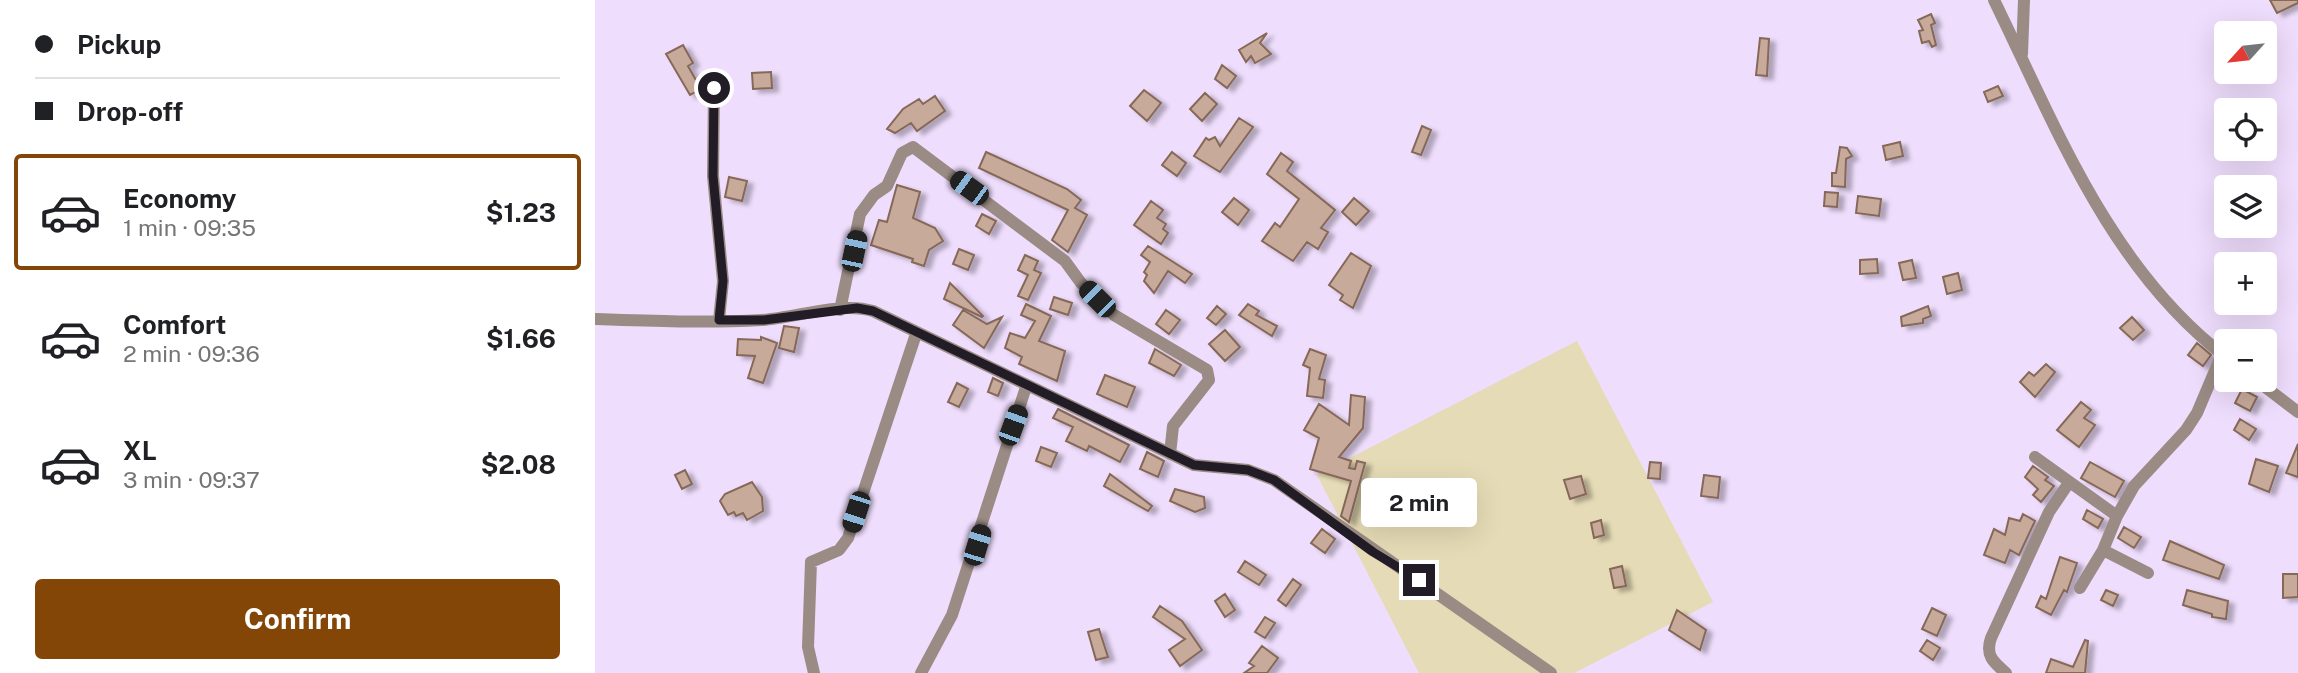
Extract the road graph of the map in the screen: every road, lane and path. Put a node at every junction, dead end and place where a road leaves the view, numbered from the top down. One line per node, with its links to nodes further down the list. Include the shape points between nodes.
1 (1994, 0): 3 (street)
2 (2024, 0): 3 (street)
3 (2022, 58): 9 (street, via 2066,149 2132,262 2177,314)
4 (714, 88): 7 (street, via 713,176 723,281)
5 (840, 310): 7 (street, via 764,320); 8 (street, via 863,308); 14 (street, via 860,214 887,186 902,153 913,147 1065,261 1114,315 1204,366 1209,380 1173,426)
6 (595, 318): 7 (street)
7 (719, 320)
8 (916, 334): 11 (street); 21 (street, via 848,538 839,550 811,562 808,647)
9 (2214, 347)
10 (2214, 377): 17 (street, via 2186,430 2134,486)
11 (1026, 387): 14 (street); 22 (street, via 953,615)
12 (2272, 392): 13 (street)
13 (2298, 412)
14 (1170, 454): 23 (street, via 1194,465 1248,470 1274,480)
15 (2035, 457): 16 (street)
16 (2068, 484): 17 (street); 24 (street, via 2049,512 1987,649)
17 (2117, 516): 18 (street)
18 (2103, 550): 19 (street); 20 (street)
19 (2148, 573)
20 (2080, 588)
21 (814, 673)
22 (921, 673)
23 (1551, 673)
24 (2006, 673)

